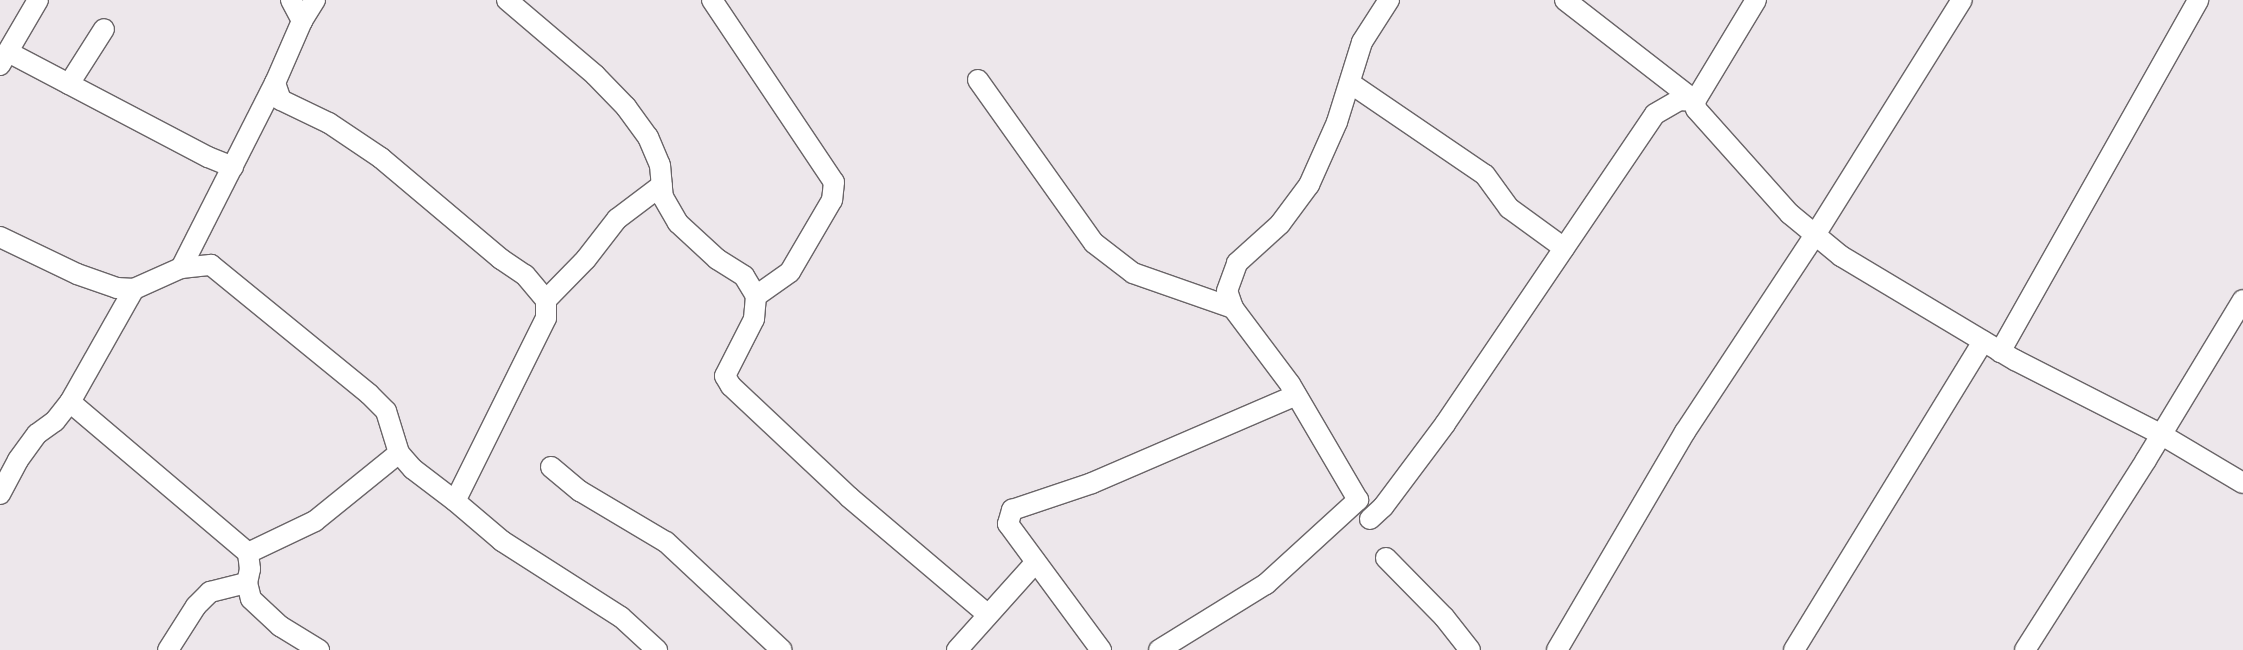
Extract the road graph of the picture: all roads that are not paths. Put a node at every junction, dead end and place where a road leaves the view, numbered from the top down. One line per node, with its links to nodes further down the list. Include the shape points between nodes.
1 (38, 0): 13 (street)
2 (291, 0): 11 (street)
3 (316, 0): 11 (street)
4 (507, 0): 20 (street, via 595,75 626,107 648,137 660,165)
5 (712, 0): 26 (street, via 834,182 832,200 790,272)
6 (1388, 0): 16 (street, via 1362,42)
7 (1565, 0): 18 (street)
8 (1756, 0): 18 (street)
9 (1962, 0): 21 (street)
10 (2198, 0): 31 (street)
11 (302, 21): 15 (street)
12 (104, 29): 17 (street)
13 (4, 58): 17 (street)
14 (978, 80): 29 (street, via 1094,243 1133,273)
15 (275, 83): 19 (street); 27 (street, via 281,100 329,124 381,158 501,259 525,275)
16 (1350, 83): 23 (street, via 1485,175 1509,208); 29 (street, via 1309,185 1280,224 1237,263 1227,291)
17 (69, 84): 19 (street)
18 (1695, 101): 21 (street, via 1696,109 1712,131 1790,214); 23 (street, via 1679,100 1655,114)
19 (233, 166): 24 (street)
20 (662, 185): 26 (street, via 663,197 678,223 717,259 744,276); 27 (street, via 617,220 586,259)
21 (1815, 235): 30 (street, via 1841,256); 54 (street, via 1685,432)
22 (0, 237): 25 (street, via 77,274 117,288)
23 (1564, 248): 40 (street, via 1445,424 1383,507)
24 (181, 268): 25 (street); 35 (street, via 211,265 369,394 386,411)
25 (134, 289): 33 (street)
26 (756, 296): 45 (street, via 754,320 726,376 732,386 849,497)
27 (546, 300): 39 (street, via 546,318)
28 (2243, 300): 34 (street)
29 (1233, 308): 32 (street)
30 (1983, 341): 31 (street); 55 (street)
31 (2000, 352): 34 (street)
32 (1296, 395): 43 (street, via 1092,483 1012,510 1008,524); 52 (street, via 1358,500 1266,584)
33 (70, 402): 38 (street, via 55,421 37,434 18,460); 41 (street)
34 (2162, 435): 37 (street); 56 (street)
35 (399, 453): 39 (street, via 413,469); 41 (street, via 315,521)
36 (551, 467): 49 (street, via 580,491 666,542)
37 (2243, 483)
38 (0, 494)
39 (455, 501): 48 (street, via 502,541 621,618)
40 (1370, 519)
41 (248, 553): 44 (street, via 250,569)
42 (1386, 558): 53 (street, via 1444,617)
43 (1036, 562): 45 (street); 51 (street)
44 (247, 583): 46 (street, via 210,592 196,606); 47 (street, via 251,599 280,626)
45 (988, 615): 50 (street)
46 (168, 650)
47 (319, 650)
48 (657, 650)
49 (782, 650)
50 (957, 650)
51 (1101, 650)
52 (1159, 650)
53 (1470, 650)
54 (1557, 650)
55 (1794, 650)
56 (2025, 650)

